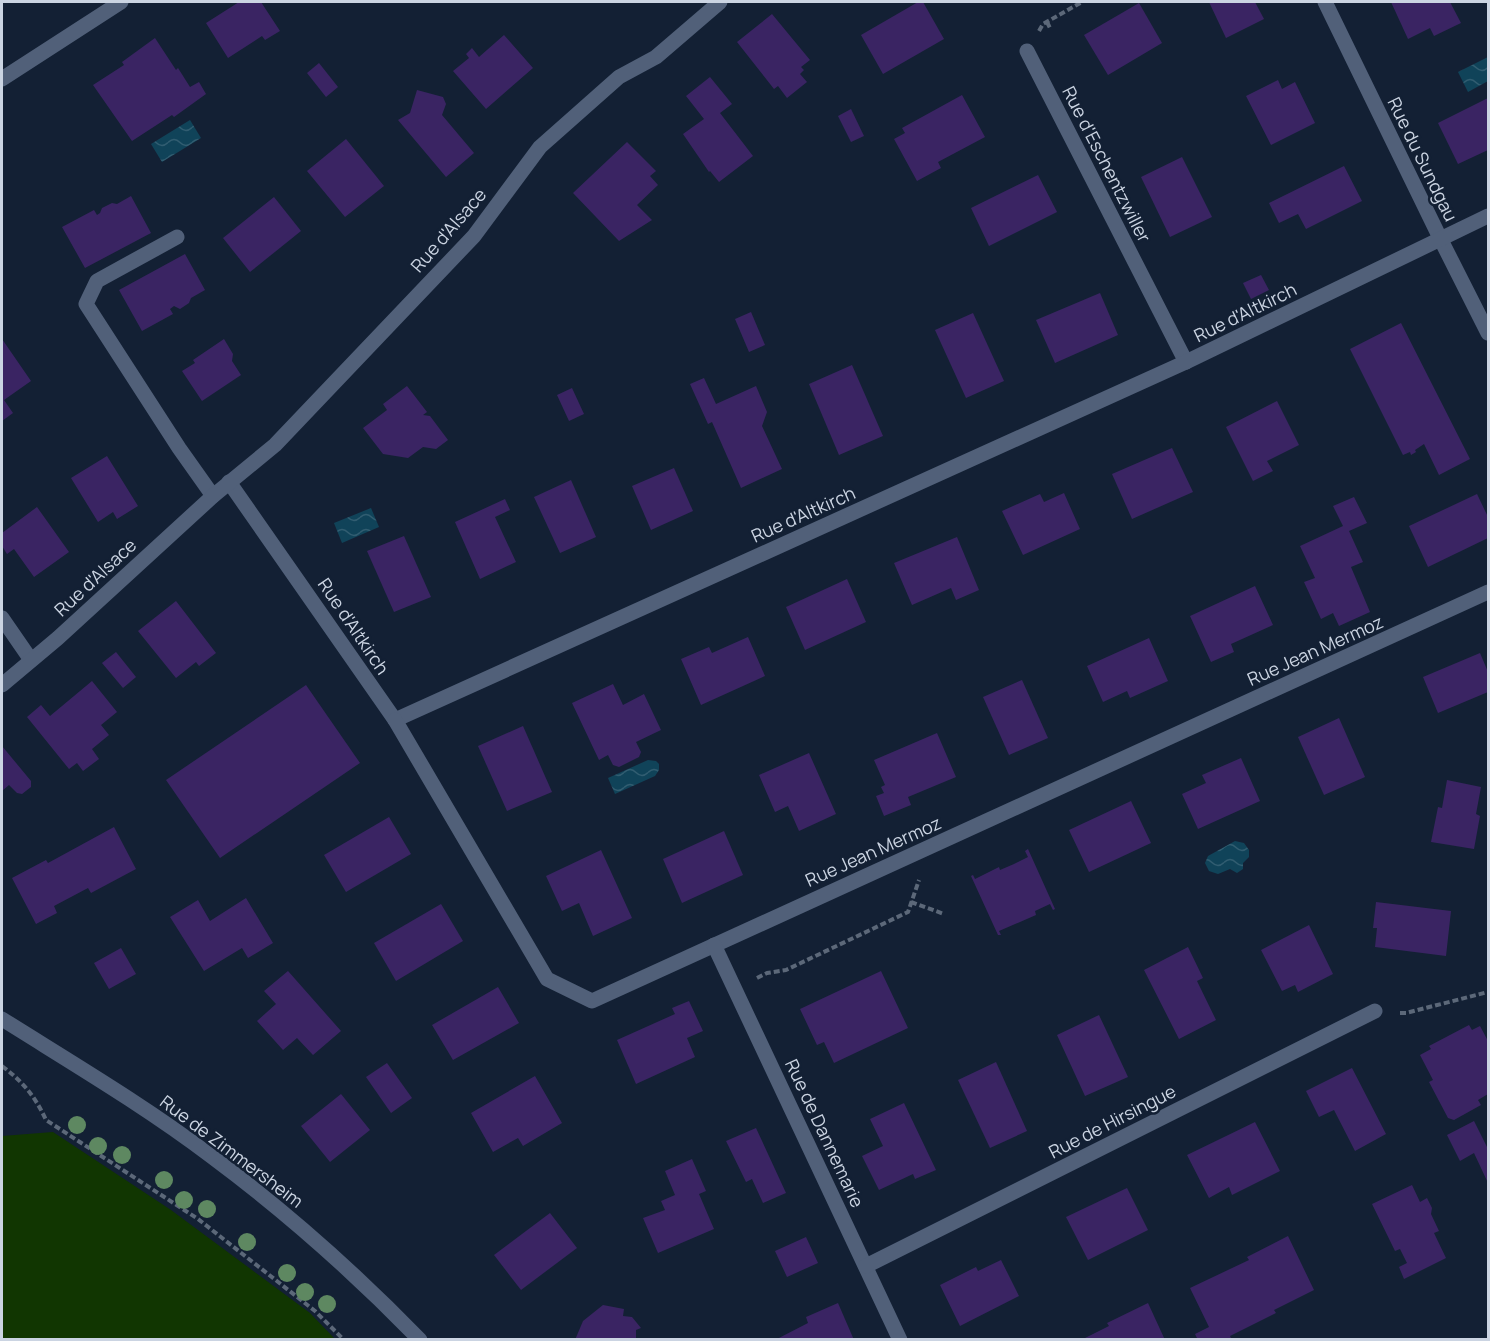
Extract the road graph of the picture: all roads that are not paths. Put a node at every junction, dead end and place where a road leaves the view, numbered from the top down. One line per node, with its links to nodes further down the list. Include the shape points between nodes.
1 (121, 2): 5 (street)
2 (720, 2): 11 (street, Rue d'Alsace, via 656,57 619,77 540,147 474,236 275,444)
3 (1325, 2): 8 (street, Rue du Sundgau)
4 (1028, 51): 10 (street, Rue d'Eschentzwiller)
5 (2, 79)
6 (1488, 216): 8 (street, Rue d'Altkirch)
7 (177, 237): 12 (street, via 97,281 86,304)
8 (1441, 240): 9 (street, Rue du Sundgau); 10 (street, Rue d'Altkirch)
9 (1488, 333)
10 (1186, 362): 17 (street, Rue d'Altkirch)
11 (229, 482): 12 (street, Rue d'Alsace); 17 (street, Rue d'Altkirch)
12 (213, 496): 15 (street, Rue d'Alsace)
13 (1488, 592): 18 (street, Rue Jean Mermoz)
14 (2, 618): 15 (street)
15 (31, 660): 16 (street, Rue d'Alsace)
16 (2, 685)
17 (394, 720): 18 (street, Rue Jean Mermoz, via 547,979 592,1001)
18 (714, 945): 21 (street, Rue de Dannemarie)
19 (1375, 1011): 21 (street, Rue de Hirsingue)
20 (2, 1019): 22 (street, Rue de Zimmersheim, via 210,1155 292,1219)
21 (866, 1266): 23 (street, Rue de Dannemarie)
22 (420, 1340)
23 (900, 1340)

